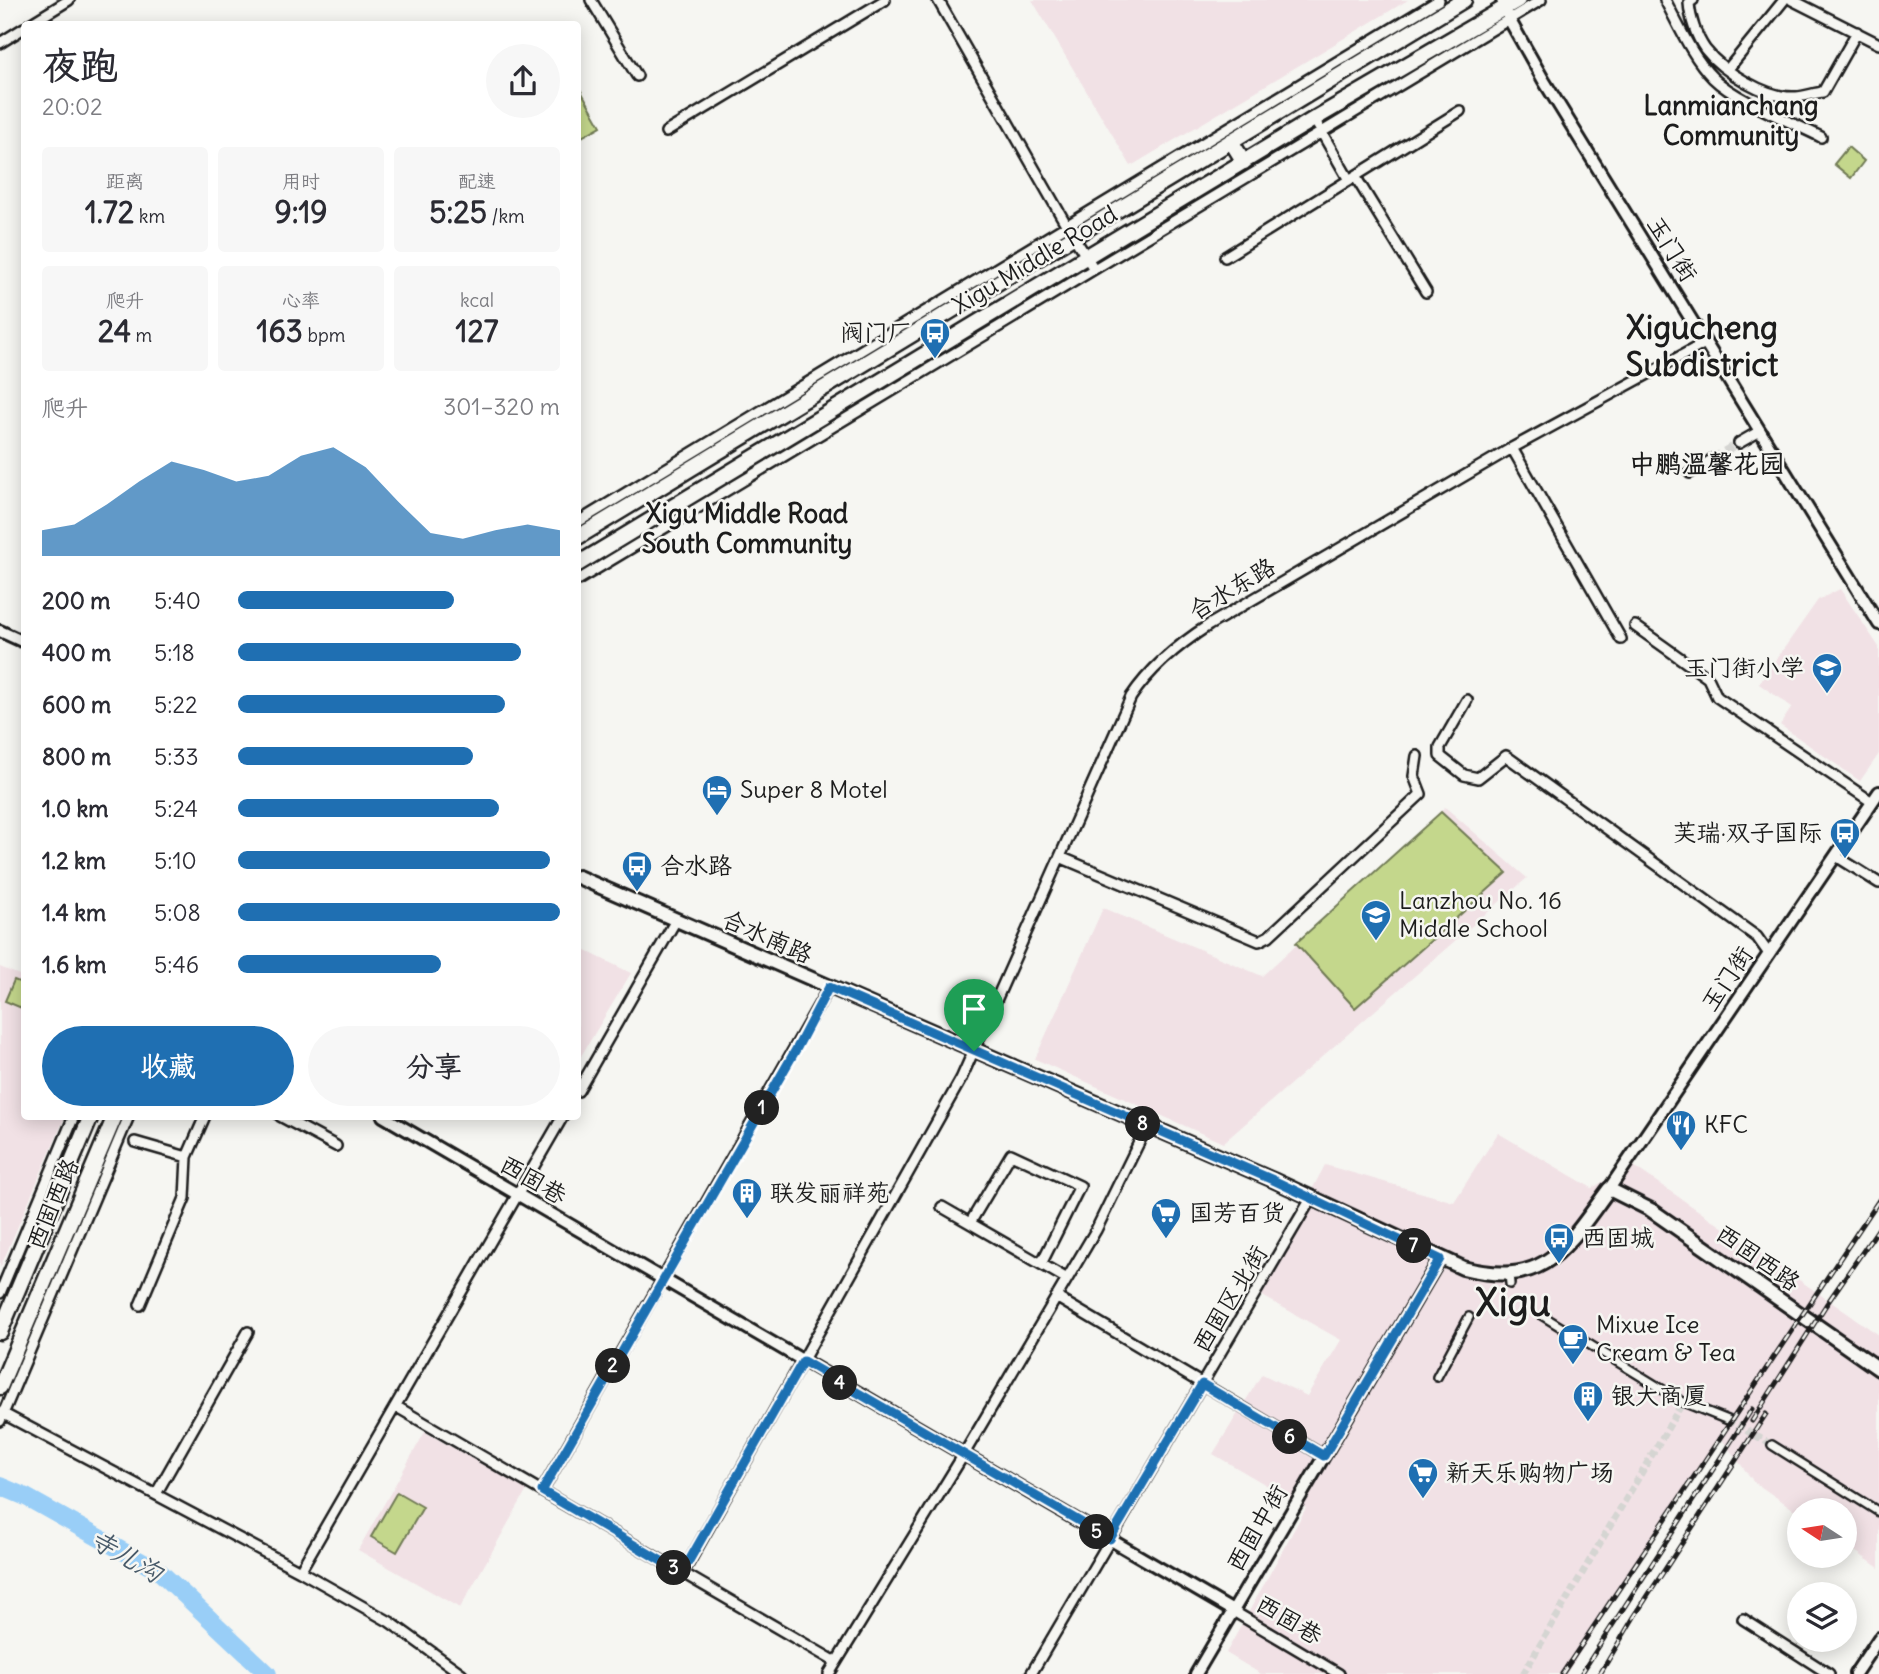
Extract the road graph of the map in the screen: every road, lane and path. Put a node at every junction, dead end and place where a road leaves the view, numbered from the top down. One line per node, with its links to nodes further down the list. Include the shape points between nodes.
1 (69, 0): 14 (street)
2 (591, 0): 20 (street)
3 (885, 0): 23 (street)
4 (938, 0): 28 (street)
5 (1439, 0): 28 (street)
6 (1464, 0): 25 (main road, Xigu Middle Road)
7 (1518, 0): 13 (main road, Xigu Middle Road)
8 (1541, 0): 13 (street)
9 (1665, 0): 24 (street, via 1702,65 1719,84)
10 (1693, 0): 19 (street, via 1689,2 1690,17 1705,49)
11 (1784, 0): 19 (street)
12 (1792, 0): 16 (street)
13 (1505, 9): 22 (main road, Xigu Middle Road); 32 (street, 玉门街, via 1544,81)
14 (35, 21)
15 (21, 30): 17 (street)
16 (1857, 32): 18 (street); 19 (street, via 1823,92 1794,97 1760,90)
17 (0, 43)
18 (1879, 44)
19 (1728, 69)
20 (637, 76)
21 (1460, 111): 27 (street)
22 (1318, 125): 26 (main road, Xigu Middle Road); 27 (street); 30 (street)
23 (666, 132)
24 (1821, 137)
25 (1231, 141): 26 (main road); 28 (main road, Xigu Middle Road)
26 (1244, 162): 30 (main road, Xigu Middle Road)
27 (1352, 178): 29 (street); 31 (street)
28 (1070, 231): 30 (street); 38 (street); 39 (main road, Xigu Middle Road)
29 (1225, 257)
30 (1090, 263): 41 (main road, Xigu Middle Road); 43 (street)
31 (1426, 292)
32 (1705, 343): 33 (street, 玉门街); 35 (street, 合水东路)
33 (1760, 431): 34 (street); 44 (street, 玉门街)
34 (1739, 443)
35 (1513, 448): 47 (street); 53 (street, 合水东路, via 1209,625 1169,653 1131,697)
36 (1713, 459): 37 (street)
37 (1690, 473)
38 (581, 520)
39 (605, 520): 40 (main road, Xigu Middle Road); 41 (main road)
40 (581, 535)
41 (617, 539): 42 (main road, Xigu Middle Road)
42 (581, 562)
43 (581, 578)
44 (1879, 624)
45 (1634, 626): 51 (street, via 1707,678 1717,697)
46 (0, 631): 48 (street)
47 (1621, 639)
48 (21, 641)
49 (1467, 700): 57 (street, via 1440,747 1440,756 1464,775 1478,778 1507,756 1757,937)
50 (1416, 756): 53 (street, via 1414,776 1421,794 1259,941)
51 (1876, 797): 52 (street, 玉门街)
52 (1836, 856): 55 (street); 57 (street, 玉门街)
53 (1060, 857): 59 (street, 合水东路)
54 (581, 878): 56 (main road, 合水南路)
55 (1879, 883)
56 (676, 920): 58 (main road, 合水南路); 60 (street)
57 (1769, 954): 73 (street, 玉门街)
58 (829, 987): 59 (main road, 合水南路); 81 (street)
59 (974, 1051): 69 (main road, 合水南路); 89 (street, 合水东路)
60 (581, 1086)
61 (72, 1120): 82 (street)
62 (89, 1120): 87 (main road, 西固西路)
63 (112, 1120): 93 (main road, 西固西路)
64 (127, 1120): 95 (street)
65 (203, 1120): 72 (street)
66 (288, 1120): 71 (street)
67 (390, 1120): 74 (street, 西固巷)
68 (561, 1120): 74 (street)
69 (1147, 1126): 75 (main road, 合水南路); 80 (street)
70 (135, 1142): 72 (street)
71 (336, 1146)
72 (187, 1157): 84 (street, via 185,1198)
73 (1609, 1189): 78 (main road, 合水南路, via 1572,1240 1537,1268 1509,1279); 90 (main road, 西固西路, via 1651,1210)
74 (517, 1195): 81 (street, 西固巷); 94 (street)
75 (1312, 1197): 78 (main road, 合水南路); 92 (street, 西固区北街)
76 (942, 1207): 77 (street)
77 (971, 1223): 79 (street); 79 (street, via 1011,1154 1080,1186)
78 (1440, 1259): 99 (street, 西固中街)
79 (1041, 1264): 80 (street)
80 (1067, 1279): 83 (street)
81 (662, 1280): 89 (street, 西固巷); 100 (street)
82 (0, 1293)
83 (1056, 1297): 92 (street); 98 (street)
84 (140, 1305)
85 (1543, 1316): 96 (street, via 1683,1402)
86 (1469, 1317): 91 (street)
87 (0, 1332)
88 (248, 1332): 101 (street)
89 (803, 1361): 98 (street, 西固巷); 105 (street)
90 (1879, 1369)
91 (1437, 1377)
92 (1202, 1384): 99 (street); 103 (street, 西固区北街)
93 (0, 1387)
94 (397, 1407): 100 (street); 104 (street)
95 (1, 1416): 101 (street)
96 (1728, 1420)
97 (1772, 1445): 102 (street)
98 (964, 1454): 103 (street, 西固巷); 109 (street)
99 (1324, 1456): 106 (street, 西固中街)
100 (542, 1491): 105 (street)
101 (156, 1494): 104 (street)
102 (1879, 1512)
103 (1110, 1539): 106 (street, 西固巷); 112 (street, 西固区北街)
104 (300, 1571): 110 (street, via 390,1622)
105 (682, 1573): 109 (street)
106 (1233, 1611): 113 (street, 西固中街); 114 (street, 西固巷)
107 (1743, 1619): 115 (street)
108 (1879, 1638): 116 (street)
109 (836, 1662): 111 (street)
110 (462, 1674)
111 (829, 1674)
112 (1031, 1674)
113 (1196, 1674)
114 (1339, 1674)
115 (1829, 1674)
116 (1855, 1674)

